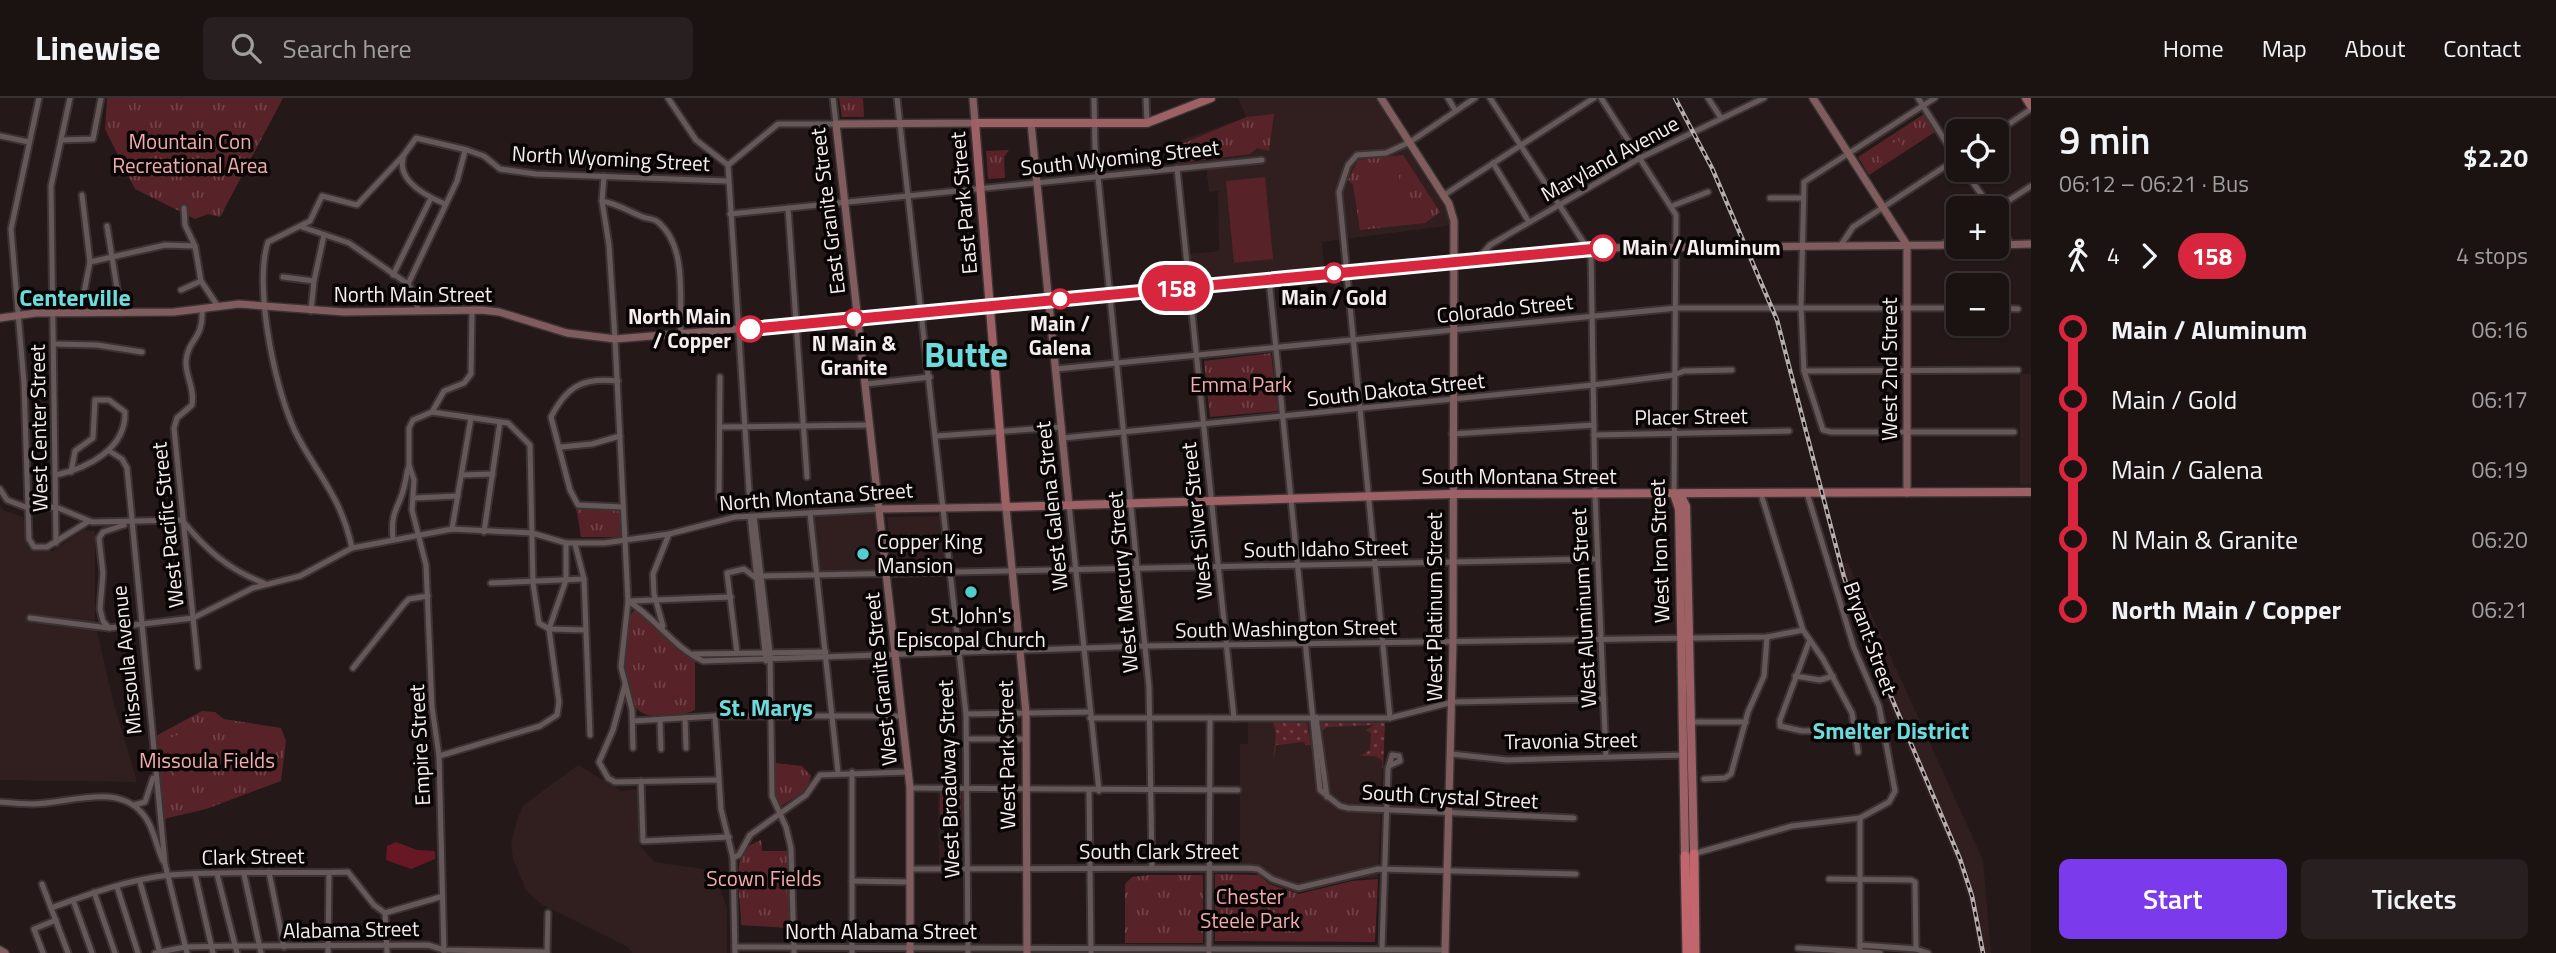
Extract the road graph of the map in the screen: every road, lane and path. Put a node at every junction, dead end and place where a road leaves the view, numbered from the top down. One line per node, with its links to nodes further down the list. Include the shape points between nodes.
1 (40, 98): 37 (street)
2 (70, 98): 35 (street, West Center Street)
3 (101, 98): 35 (street, via 93,139)
4 (668, 98): 46 (street, via 696,140)
5 (833, 98): 31 (street, East Granite Street)
6 (897, 98): 28 (street, West Broadway Street)
7 (973, 98): 29 (street, East Park Street)
8 (1094, 98): 32 (street, West Mercury Street)
9 (1146, 98): 27 (street)
10 (1211, 98): 27 (main road)
11 (1381, 98): 38 (street, West Platinum Street)
12 (1448, 98): 25 (street)
13 (1475, 98): 25 (street)
14 (1490, 98): 39 (street)
15 (1594, 98): 39 (street)
16 (1601, 98): 43 (street)
17 (1708, 98): 26 (street)
18 (1764, 98): 26 (street, Maryland Avenue)
19 (1813, 98): 41 (street)
20 (1917, 98): 23 (street)
21 (1935, 98): 23 (street)
22 (2026, 98): 24 (main road)
23 (1922, 106): 36 (street); 41 (street)
24 (2031, 108): 33 (street)
25 (1455, 110): 38 (street)
26 (1721, 118): 43 (street, Maryland Avenue)
27 (1147, 122): 32 (main road)
28 (900, 123): 29 (street); 31 (street); 57 (street, West Broadway Street)
29 (975, 123): 30 (main road); 54 (main road, East Park Street)
30 (1031, 123): 32 (main road); 52 (street, West Galena Street)
31 (836, 124): 46 (street, via 778,124); 64 (street, East Granite Street)
32 (1094, 124): 50 (street, West Mercury Street)
33 (2009, 124)
34 (0, 136): 37 (street)
35 (61, 140): 117 (street, West Center Street, via 51,186)
36 (1946, 141)
37 (29, 142): 120 (street, via 11,229)
38 (1410, 142): 58 (street, West Platinum Street); 92 (street, via 1386,153 1353,159 1339,192)
39 (1520, 146): 45 (street); 66 (street)
40 (465, 150): 42 (street, North Wyoming Street, via 416,138); 49 (street, North Wyoming Street, via 484,156 500,169); 65 (street)
41 (1848, 154): 61 (street, via 1804,182); 68 (street)
42 (403, 156): 59 (street, via 403,176); 74 (street, via 357,205 322,196)
43 (1640, 158): 66 (street, Maryland Avenue); 67 (street)
44 (1262, 160): 48 (street, South Wyoming Street)
45 (1493, 163): 58 (street); 72 (street)
46 (728, 165): 51 (street)
47 (1946, 167): 68 (street)
48 (1177, 168): 50 (street, South Wyoming Street); 99 (street, West Silver Street)
49 (604, 176): 51 (street, North Wyoming Street); 63 (street)
50 (1098, 176): 52 (street, South Wyoming Street); 101 (street, West Mercury Street)
51 (727, 181): 71 (street)
52 (1037, 182): 54 (street, South Wyoming Street); 102 (street, West Galena Street)
53 (2031, 186): 62 (street)
54 (980, 188): 57 (street); 105 (main road, East Park Street)
55 (1708, 192): 67 (street)
56 (82, 195): 91 (street)
57 (908, 195): 64 (street); 116 (street, West Broadway Street)
58 (1444, 195): 90 (street, West Platinum Street, via 1454,220)
59 (431, 198): 65 (street); 93 (street)
60 (1770, 198): 61 (street)
61 (1803, 198): 80 (street)
62 (2009, 200)
63 (602, 201): 127 (street, via 656,220 667,232 678,264); 128 (street, via 610,245)
64 (845, 202): 70 (street); 123 (street, East Granite Street)
65 (445, 204): 98 (street)
66 (1559, 205): 72 (street, Maryland Avenue); 87 (street)
67 (1672, 206): 79 (street, West Iron Street)
68 (1884, 207): 81 (street, via 1853,228); 82 (street)
69 (184, 208): 86 (street, via 185,225)
70 (789, 208): 71 (street); 124 (street)
71 (730, 214): 125 (street)
72 (1529, 222): 89 (street, Maryland Avenue, via 1490,245)
73 (107, 226): 88 (street)
74 (302, 228): 75 (street); 104 (street, via 268,242 263,255)
75 (324, 235): 93 (street, via 358,248); 97 (street)
76 (2009, 241): 85 (street)
77 (1946, 242): 83 (street)
78 (2031, 244): 85 (street)
79 (1677, 245): 80 (street, North Main Street); 87 (street, North Main Street); 108 (street, West Iron Street)
80 (1802, 245): 81 (street, North Main Street); 106 (street)
81 (1841, 245): 82 (street, North Main Street)
82 (1907, 245): 83 (street, North Main Street); 107 (street, West 2nd Street)
83 (1942, 245): 84 (street, North Main Street)
84 (1946, 245)
85 (2011, 245)
86 (195, 246): 88 (street, via 165,245); 96 (street)
87 (1587, 248): 89 (street, North Main Street); 121 (street, West Aluminum Street, via 1591,254)
88 (111, 258): 91 (street); 119 (street)
89 (1478, 259): 90 (street, North Main Street)
90 (1453, 261): 92 (street, North Main Street); 126 (street, West Platinum Street)
91 (90, 262): 118 (street)
92 (1348, 271): 95 (street, North Main Street); 129 (street)
93 (393, 275): 98 (street)
94 (283, 277): 97 (street)
95 (1269, 279): 99 (street, North Main Street); 131 (street, South Crystal Street)
96 (201, 281): 100 (street); 103 (street)
97 (314, 281): 115 (street)
98 (408, 284): 114 (street)
99 (1191, 286): 101 (street, North Main Street); 133 (street, West Silver Street)
100 (181, 290)
101 (1112, 294): 102 (street, North Main Street); 134 (street, West Mercury Street)
102 (1049, 300): 105 (street, North Main Street); 135 (street, West Galena Street)
103 (217, 305): 104 (street, North Main Street); 110 (street, North Main Street)
104 (267, 306): 115 (street, North Main Street); 214 (street, via 268,339 279,386 298,438 345,516)
105 (990, 306): 116 (street, North Main Street); 163 (main road, West Park Street)
106 (1801, 307): 107 (street, Colorado Street); 108 (street, Colorado Street); 139 (street)
107 (1908, 307): 109 (street, Colorado Street); 136 (street, West 2nd Street)
108 (1677, 308): 121 (street, Colorado Street); 140 (street, West Iron Street)
109 (1946, 308)
110 (202, 309): 119 (street, North Main Street); 201 (street, West Pacific Street, via 203,328 186,363 194,391 192,405 177,418 174,428)
111 (472, 309): 114 (street, North Main Street); 128 (street, North Main Street, via 499,312 568,333); 148 (street, via 471,374 464,383 444,391)
112 (2009, 309): 113 (street)
113 (2018, 309)
114 (418, 310): 115 (street, North Main Street)
115 (311, 311)
116 (922, 312): 123 (street, North Main Street); 142 (street, West Broadway Street)
117 (54, 313): 118 (street, North Main Street); 120 (street, North Main Street); 130 (street, West Center Street)
118 (80, 313): 119 (street, North Main Street)
119 (121, 313)
120 (20, 314): 122 (street, North Main Street); 197 (street)
121 (1592, 316): 126 (street, Colorado Street); 145 (street, West Aluminum Street)
122 (0, 318)
123 (859, 319): 124 (street, North Main Street); 144 (street, West Granite Street)
124 (797, 325): 125 (street, North Main Street); 157 (street)
125 (738, 330): 127 (street, North Main Street); 156 (street)
126 (1452, 330): 129 (street, Colorado Street); 146 (street, West Platinum Street)
127 (681, 335): 128 (street, North Main Street)
128 (615, 339): 143 (street)
129 (1355, 340): 131 (street, Colorado Street); 147 (street)
130 (54, 344): 132 (street); 175 (street, West Center Street)
131 (1276, 347): 133 (street, Colorado Street); 149 (street, South Crystal Street)
132 (142, 352)
133 (1197, 356): 134 (street, Colorado Street); 152 (street, West Silver Street)
134 (1119, 363): 135 (street, Colorado Street); 160 (street, West Mercury Street)
135 (1056, 369): 158 (street, West Galena Street)
136 (1908, 369): 138 (street); 139 (street); 161 (street, West 2nd Street)
137 (1732, 370): 140 (street, South Dakota Street)
138 (2018, 370)
139 (1804, 371): 161 (street, via 1823,430)
140 (1675, 375): 145 (street, South Dakota Street); 165 (street, West Iron Street)
141 (720, 377): 155 (street)
142 (930, 377): 144 (street); 168 (street, West Broadway Street)
143 (618, 381): 167 (street); 170 (street, via 594,378 561,398 551,417)
144 (866, 384): 153 (street, West Granite Street)
145 (1593, 385): 146 (street, South Dakota Street); 154 (street, West Aluminum Street)
146 (1452, 400): 147 (street, South Dakota Street); 164 (street, West Platinum Street)
147 (1362, 409): 149 (street, South Dakota Street); 187 (street)
148 (432, 412): 150 (street); 172 (street, via 413,419 409,428)
149 (1282, 416): 152 (street, South Dakota Street); 189 (street, South Crystal Street)
150 (471, 418): 151 (street); 176 (street)
151 (500, 422): 174 (street); 206 (street, via 514,427 530,445)
152 (1203, 424): 160 (street, South Dakota Street); 190 (street, West Silver Street)
153 (870, 425): 157 (street); 198 (street, West Granite Street)
154 (1594, 425): 164 (street); 166 (street, West Aluminum Street)
155 (722, 427): 156 (street); 156 (street, via 719,498 722,505 750,506)
156 (745, 427): 157 (street)
157 (805, 427): 177 (street)
158 (1062, 427): 163 (street); 169 (street, West Galena Street)
159 (1789, 431): 165 (street, Placer Street)
160 (1125, 432): 169 (street, South Dakota Street); 191 (street, West Mercury Street)
161 (1907, 432): 162 (street); 180 (street, West 2nd Street)
162 (2014, 432)
163 (1000, 433): 168 (street); 196 (main road, West Park Street)
164 (1452, 434): 181 (street, West Platinum Street)
165 (1674, 434): 166 (street, Placer Street); 183 (street, West Iron Street)
166 (1594, 435): 182 (street, West Aluminum Street)
167 (620, 436): 170 (street); 194 (street)
168 (937, 436): 195 (street, West Broadway Street)
169 (1063, 438): 192 (street, West Galena Street)
170 (561, 447): 194 (street, via 578,505)
171 (111, 452): 173 (street); 173 (street, via 126,425 125,412 109,400 94,400 93,438 75,451); 203 (street, Missoula Avenue, via 127,468)
172 (410, 465): 188 (street, Empire Street); 209 (street, via 394,507)
173 (71, 472): 175 (street)
174 (493, 474): 176 (street); 205 (street)
175 (56, 475): 193 (street, West Center Street)
176 (462, 475): 186 (street)
177 (807, 477)
178 (0, 489): 197 (street, via 7,500)
179 (2031, 492): 180 (main road, South Montana Street)
180 (1907, 493): 185 (main road, South Montana Street)
181 (1452, 494): 182 (main road, South Montana Street); 187 (main road, South Montana Street); 216 (street, West Platinum Street)
182 (1595, 494): 183 (main road, South Montana Street); 215 (street, West Aluminum Street)
183 (1677, 494): 184 (main road, South Montana Street); 245 (main road, West Iron Street, via 1686,506)
184 (1761, 494): 185 (main road, South Montana Street); 243 (street)
185 (1807, 494): 319 (street, Bryant Street, via 1854,648 1879,706 1892,769 1895,791 1889,802)
186 (458, 496): 188 (street); 204 (street)
187 (1371, 497): 189 (main road, South Montana Street); 217 (street)
188 (414, 498): 208 (street, Empire Street, via 412,510)
189 (1291, 499): 190 (main road, South Montana Street); 218 (street, South Crystal Street)
190 (1211, 502): 191 (main road, South Montana Street); 219 (street, West Silver Street)
191 (1131, 504): 192 (main road, South Montana Street); 220 (street, West Mercury Street)
192 (1069, 505): 196 (main road, South Montana Street); 221 (street, West Galena Street)
193 (56, 507): 197 (street); 202 (street); 211 (street, West Center Street)
194 (623, 507): 210 (street)
195 (945, 507): 196 (street, North Montana Street); 198 (street, North Montana Street); 223 (street, West Broadway Street)
196 (1006, 507): 222 (street, West Park Street)
197 (28, 508): 211 (street, via 29,539 34,547)
198 (881, 509): 199 (street, North Montana Street); 224 (street, West Granite Street)
199 (810, 513): 200 (street, North Montana Street); 225 (street)
200 (752, 516): 207 (street, North Montana Street, via 715,520); 226 (street)
201 (182, 520): 203 (street); 229 (street, via 225,565); 237 (street, West Pacific Street)
202 (89, 521): 203 (street); 211 (street)
203 (130, 522): 238 (street, Missoula Avenue); 239 (street, via 99,538 103,573 100,609)
204 (452, 528): 205 (street, North Montana Street); 208 (street, North Montana Street)
205 (484, 532): 206 (street, North Montana Street)
206 (532, 533): 212 (street, North Montana Street); 231 (street)
207 (669, 534): 210 (street, North Montana Street); 234 (street, via 653,568)
208 (419, 536): 209 (street, North Montana Street); 232 (street, Empire Street)
209 (393, 539): 214 (street, North Montana Street)
210 (625, 542): 213 (street, North Montana Street); 235 (street)
211 (56, 543)
212 (566, 543): 213 (street, North Montana Street); 228 (street)
213 (577, 544): 227 (street)
214 (352, 548): 229 (street, North Montana Street, via 300,576)
215 (1597, 559): 216 (street, South Idaho Street); 246 (street, West Aluminum Street)
216 (1453, 562): 217 (street, South Idaho Street); 247 (street, West Platinum Street)
217 (1374, 564): 218 (street, South Idaho Street); 249 (street)
218 (1298, 565): 219 (street, South Idaho Street); 251 (street, South Crystal Street)
219 (1219, 567): 220 (street, South Idaho Street); 252 (street, West Silver Street)
220 (1137, 569): 221 (street, South Idaho Street); 250 (street, West Mercury Street)
221 (1077, 570): 222 (street, South Idaho Street); 253 (street, West Galena Street)
222 (1013, 571): 223 (street, South Idaho Street); 254 (street, West Park Street)
223 (952, 572): 224 (street, South Idaho Street); 255 (street, West Broadway Street)
224 (887, 574): 225 (street, South Idaho Street); 258 (street, West Granite Street)
225 (817, 576): 226 (street, South Idaho Street); 259 (street)
226 (758, 577): 233 (street, South Idaho Street, via 744,569 727,572); 260 (street)
227 (584, 579): 228 (street); 242 (street)
228 (566, 580): 231 (street); 240 (street)
229 (264, 583): 237 (street, North Montana Street)
230 (491, 583): 231 (street)
231 (533, 583): 240 (street, via 539,623)
232 (428, 596): 262 (street, via 404,604); 295 (street, Empire Street, via 432,707)
233 (731, 597): 234 (street); 256 (street)
234 (655, 599): 235 (street); 241 (street)
235 (628, 601): 241 (street); 265 (street, via 621,651)
236 (30, 618): 239 (street, North Montana Street)
237 (193, 618): 238 (street, North Montana Street); 261 (street, West Pacific Street)
238 (139, 625): 239 (street, North Montana Street); 298 (street, Missoula Avenue)
239 (110, 628)
240 (549, 629): 242 (street); 295 (street, via 557,715 540,726)
241 (665, 629): 257 (street)
242 (584, 630): 286 (street)
243 (1802, 630): 244 (street, South Washington Street); 248 (street)
244 (1767, 637): 245 (street, South Washington Street); 284 (street, via 1766,669)
245 (1685, 638): 246 (street, South Washington Street); 283 (main road, West Iron Street)
246 (1601, 639): 247 (street, South Washington Street); 266 (street, West Aluminum Street)
247 (1453, 642): 249 (street, South Washington Street); 267 (street, West Platinum Street)
248 (1809, 642): 263 (street); 264 (street)
249 (1383, 645): 251 (street, South Washington Street); 280 (street)
250 (1146, 646): 252 (street, South Washington Street); 253 (street, South Washington Street); 275 (street, West Mercury Street)
251 (1306, 646): 252 (street, South Washington Street); 279 (street, South Crystal Street)
252 (1225, 647): 278 (street, West Silver Street)
253 (1084, 649): 254 (street, South Washington Street); 271 (street, West Galena Street)
254 (1020, 651): 255 (street, South Washington Street); 269 (street, West Park Street)
255 (960, 652): 258 (street, South Washington Street); 268 (street, West Broadway Street)
256 (737, 653): 257 (street); 260 (street)
257 (692, 654): 260 (street, via 703,661)
258 (896, 654): 259 (street, South Washington Street); 274 (street, West Granite Street)
259 (825, 655): 260 (street); 270 (street)
260 (767, 656): 273 (street)
261 (198, 667)
262 (353, 668)
263 (1795, 676): 264 (street, via 1819,680); 285 (street, via 1780,726 1802,731)
264 (1833, 676): 285 (street, via 1852,713)
265 (625, 685): 282 (street); 304 (street, via 599,762 615,782)
266 (1604, 699): 267 (street); 296 (street, West Aluminum Street)
267 (1452, 702): 280 (street); 293 (street, West Platinum Street)
268 (966, 713): 269 (street); 288 (street, West Broadway Street)
269 (1026, 713): 271 (street); 287 (street, West Park Street)
270 (831, 715): 273 (street); 274 (street); 299 (street)
271 (1090, 715): 275 (street); 311 (street, West Galena Street)
272 (715, 716): 273 (street); 276 (street); 303 (street)
273 (772, 716): 316 (street, via 772,796)
274 (902, 716): 301 (street, West Granite Street)
275 (1151, 716): 277 (street); 309 (street, West Mercury Street)
276 (685, 718): 281 (street); 290 (street)
277 (1210, 718): 278 (street); 312 (street)
278 (1234, 718): 279 (street)
279 (1313, 718): 280 (street); 315 (street, South Crystal Street, via 1327,797 1344,808)
280 (1390, 718)
281 (660, 720): 282 (street); 291 (street)
282 (633, 721): 289 (street)
283 (1687, 722): 284 (street); 294 (main road, West Iron Street)
284 (1746, 722): 302 (street, via 1731,774)
285 (1855, 730): 292 (street)
286 (590, 734)
287 (1026, 739): 288 (street); 306 (street, West Park Street)
288 (968, 740): 307 (street, West Broadway Street)
289 (633, 748)
290 (686, 748)
291 (661, 749)
292 (1858, 752)
293 (1451, 754): 296 (street, Travonia Street, via 1507,760); 317 (street, West Platinum Street)
294 (1688, 755): 296 (street, Travonia Street); 321 (main road, West Iron Street)
295 (439, 757): 347 (street, Empire Street)
296 (1606, 757)
297 (1389, 766): 315 (street)
298 (154, 771): 314 (street, via 145,802); 323 (street, Missoula Avenue)
299 (838, 772): 300 (street); 316 (street, via 820,775 806,795)
300 (852, 772): 301 (street); 341 (street)
301 (908, 772): 305 (street, West Granite Street)
302 (1703, 779)
303 (718, 780): 304 (street); 320 (street)
304 (641, 781): 320 (street, via 642,841)
305 (910, 788): 307 (street); 328 (street, West Granite Street)
306 (1026, 788): 307 (street); 308 (street); 324 (street, West Park Street)
307 (968, 789): 329 (street, West Broadway Street)
308 (1090, 790): 311 (street); 325 (street)
309 (1152, 790): 311 (street); 312 (street); 326 (street, West Mercury Street)
310 (1238, 790): 312 (street)
311 (1099, 791)
312 (1210, 791): 327 (street)
313 (0, 802): 314 (street, via 32,804 103,797)
314 (134, 805): 323 (street, via 149,825)
315 (1386, 809): 317 (street, South Crystal Street); 330 (street)
316 (779, 812): 322 (street, via 750,835); 366 (street, via 792,848)
317 (1450, 813): 318 (street, South Crystal Street); 331 (street, West Platinum Street)
318 (1574, 818)
319 (1860, 818): 321 (street, via 1792,826); 340 (street)
320 (729, 837): 322 (street)
321 (1690, 855): 387 (highway); 388 (highway)
322 (733, 858): 365 (street)
323 (164, 864): 338 (street, Missoula Avenue)
324 (1027, 867): 325 (street, South Clark Street); 329 (street, South Clark Street); 372 (street, West Park Street)
325 (1091, 868): 326 (street, South Clark Street); 373 (street)
326 (1152, 868): 327 (street, South Clark Street)
327 (1209, 868): 330 (street, South Clark Street, via 1258,869 1294,888); 375 (street)
328 (910, 869): 329 (street, South Clark Street); 343 (street, West Granite Street)
329 (968, 869): 369 (street, West Broadway Street)
330 (1384, 869): 331 (street, South Clark Street); 359 (street)
331 (1447, 871): 337 (street, South Clark Street); 376 (street, West Platinum Street)
332 (269, 872): 334 (street, Clark Street); 336 (street, Clark Street); 354 (street)
333 (217, 873): 335 (street, Clark Street); 336 (street, Clark Street); 357 (street)
334 (329, 873): 350 (street, Clark Street, via 348,872); 364 (street)
335 (195, 874): 338 (street, Clark Street); 363 (street)
336 (244, 874): 358 (street)
337 (1576, 874)
338 (167, 875): 342 (street, Clark Street); 362 (street, Missoula Avenue)
339 (1829, 879): 340 (street)
340 (1861, 879): 356 (street); 360 (street, via 1915,882)
341 (852, 881): 343 (street); 367 (street)
342 (140, 882): 345 (street, Clark Street); 383 (street)
343 (910, 882): 368 (street, West Granite Street)
344 (42, 884): 349 (street)
345 (117, 887): 346 (street, Clark Street); 382 (street)
346 (94, 892): 348 (street, Clark Street); 381 (street)
347 (440, 897): 350 (street); 371 (street, Empire Street)
348 (73, 900): 349 (street, Clark Street); 380 (street)
349 (51, 908): 352 (street)
350 (386, 913): 353 (street)
351 (548, 913): 386 (street)
352 (56, 920): 378 (street, via 34,929); 379 (street)
353 (387, 945): 364 (street, Alabama Street); 371 (street, Alabama Street, via 428,945); 384 (street)
354 (284, 947): 358 (street, Alabama Street); 364 (street, Alabama Street)
355 (1798, 948): 356 (street)
356 (1860, 948): 360 (street); 389 (street)
357 (236, 949): 358 (street, Alabama Street); 363 (street, Alabama Street)
358 (260, 949)
359 (1382, 949): 370 (street); 376 (street)
360 (1916, 949): 390 (street)
361 (0, 950): 377 (street)
362 (186, 950): 363 (street, Alabama Street); 383 (street, Alabama Street)
363 (212, 950)
364 (328, 950)
365 (735, 950): 366 (street, North Alabama Street)
366 (794, 950): 367 (street, North Alabama Street)
367 (852, 950): 368 (street, North Alabama Street)
368 (910, 950): 369 (street, North Alabama Street)
369 (968, 950): 372 (street, North Alabama Street)
370 (1268, 950): 375 (street)
371 (444, 951): 385 (street, Alabama Street)
372 (1027, 951): 373 (street)
373 (1091, 951): 374 (street)
374 (1150, 951): 375 (street)
375 (1209, 951)
376 (1445, 951)
377 (5, 953)
378 (43, 953)
379 (68, 953)
380 (92, 953)
381 (115, 953)
382 (138, 953)
383 (158, 953)
384 (387, 953)
385 (503, 953): 386 (street, Alabama Street)
386 (547, 953)
387 (1687, 953)
388 (1695, 953)
389 (1880, 953)
390 (1928, 953)

